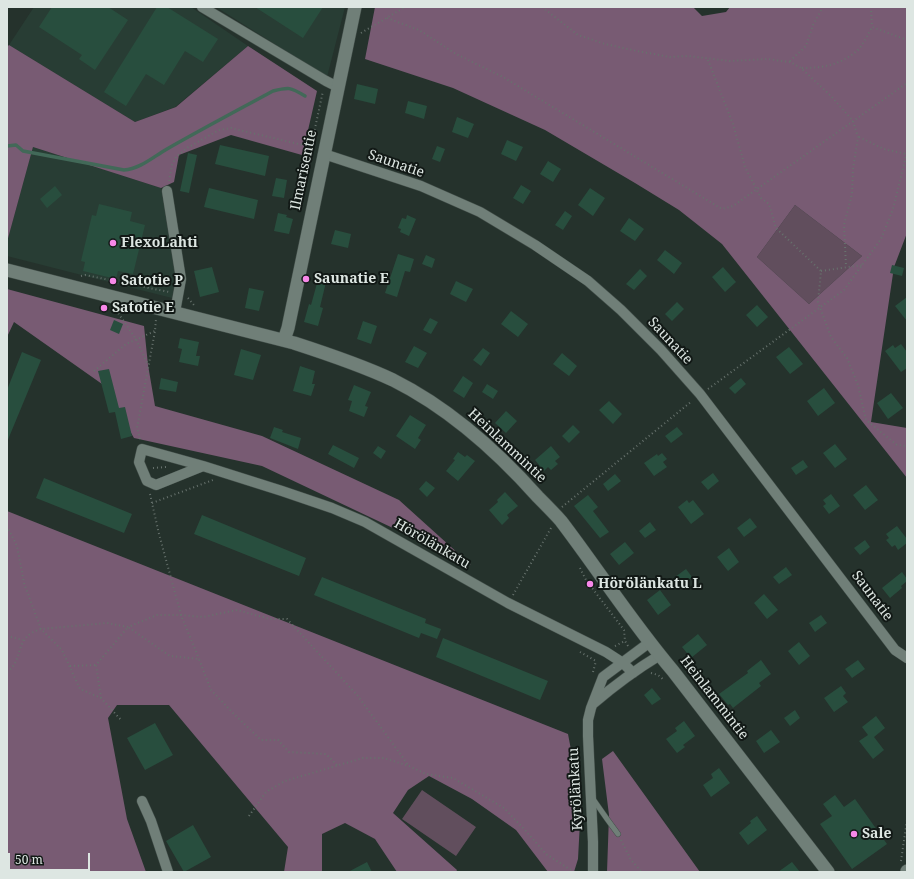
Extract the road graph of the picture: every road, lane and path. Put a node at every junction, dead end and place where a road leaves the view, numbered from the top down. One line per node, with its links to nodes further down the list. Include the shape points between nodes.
1 (202, 7): 14 (street)
2 (356, 7): 16 (street, Ilmarisentie)
3 (405, 7): 7 (path)
4 (542, 7): 11 (path, via 578,35 606,44 670,57)
5 (823, 7): 12 (path, via 806,46)
6 (871, 7): 8 (path)
7 (387, 18): 9 (path); 21 (path, via 419,30 456,54 503,77 722,209 733,206)
8 (872, 27): 10 (path); 13 (path, via 858,50 833,65)
9 (360, 33)
10 (907, 40)
11 (708, 59): 12 (path, via 768,59); 21 (path, via 733,124 745,166)
12 (790, 62): 13 (path)
13 (801, 68): 17 (path, via 831,96)
14 (326, 81): 16 (street); 22 (path, via 312,147 231,128 219,130 176,156)
15 (907, 83): 17 (path)
16 (338, 87): 20 (street, Ilmarisentie)
17 (853, 122): 18 (path); 21 (path)
18 (858, 137): 19 (path, via 884,149); 24 (path, via 852,194 844,225)
19 (907, 153): 23 (path, via 893,209 881,239)
20 (324, 154): 38 (street, Ilmarisentie); 41 (street, Saunatie, via 421,186 480,212 535,245 588,281 621,310)
21 (758, 189): 26 (path, via 762,198 769,204 776,228)
22 (168, 191): 28 (street, via 181,279)
23 (862, 265): 24 (path); 30 (path, via 844,290)
24 (846, 266): 26 (path)
25 (7, 270): 32 (street, Heinlammintie)
26 (821, 271): 30 (path, via 818,302)
27 (77, 276): 28 (path, via 85,275)
28 (178, 294): 29 (path, via 188,297 194,305); 32 (street)
29 (200, 307)
30 (820, 307): 41 (path); 42 (path, via 831,337 847,358 853,371 866,420 897,445)
31 (122, 310): 37 (path, via 115,309)
32 (175, 312): 38 (street, Heinlammintie)
33 (150, 316): 34 (path)
34 (156, 318): 35 (path); 36 (path)
35 (163, 320)
36 (155, 330): 37 (path); 39 (path)
37 (136, 340): 39 (path); 40 (path, via 126,344)
38 (284, 340): 61 (street, Heinlammintie, via 347,361 394,381 455,419 479,438 560,520)
39 (148, 364): 43 (path, via 137,428)
40 (94, 371)
41 (700, 394): 50 (path); 64 (street, Saunatie, via 895,650)
42 (907, 446)
43 (142, 449): 44 (street, Hörölänkatu); 46 (street, via 138,462)
44 (203, 466): 48 (street, via 156,485); 54 (street, Hörölänkatu, via 332,508 365,522)
45 (172, 467): 46 (path)
46 (141, 469): 48 (street)
47 (211, 476): 49 (path, via 218,478)
48 (147, 481): 49 (path)
49 (152, 503): 55 (path)
50 (562, 508)
51 (7, 526): 57 (path, via 17,546 24,583)
52 (556, 531): 54 (path, via 552,526)
53 (578, 565): 58 (path, via 586,580)
54 (508, 603): 67 (street, Hörölänkatu)
55 (181, 615): 56 (path, via 157,615); 65 (path); 76 (path, via 203,617 237,610 270,619 287,619 358,696)
56 (128, 627): 57 (path, via 107,623); 65 (path, via 170,656); 68 (path)
57 (41, 630): 60 (path, via 33,632); 69 (path, via 62,650)
58 (624, 630)
59 (7, 636): 60 (path)
60 (23, 640): 70 (path, via 13,668)
61 (650, 642): 63 (street, Heinlammintie); 67 (street, Kyrölänkatu)
62 (576, 650): 66 (path)
63 (660, 655): 71 (street); 87 (street, Heinlammintie)
64 (907, 658)
65 (199, 659): 75 (path, via 211,690 261,740 278,740 289,752 326,754)
66 (596, 661)
67 (623, 663): 71 (street, Hörölänkatu); 73 (street, Kyrölänkatu, via 603,677)
68 (96, 665): 69 (path); 72 (path)
69 (69, 666): 72 (path, via 80,689)
70 (7, 672)
71 (633, 673): 73 (street)
72 (101, 698): 74 (path)
73 (593, 704): 77 (street, Kyrölänkatu, via 588,720)
74 (122, 721)
75 (338, 766): 76 (path, via 363,758 384,758); 79 (path, via 285,781 266,792)
76 (409, 766): 84 (path, via 426,774 453,778 504,808 546,854)
77 (590, 793): 81 (lane); 85 (street, Kyrölänkatu)
78 (142, 801): 83 (street)
79 (249, 816)
80 (907, 820): 82 (path)
81 (618, 834): 86 (path, via 631,860)
82 (905, 869)
83 (168, 872)
84 (574, 872)
85 (593, 872)
86 (642, 872)
87 (828, 872)

